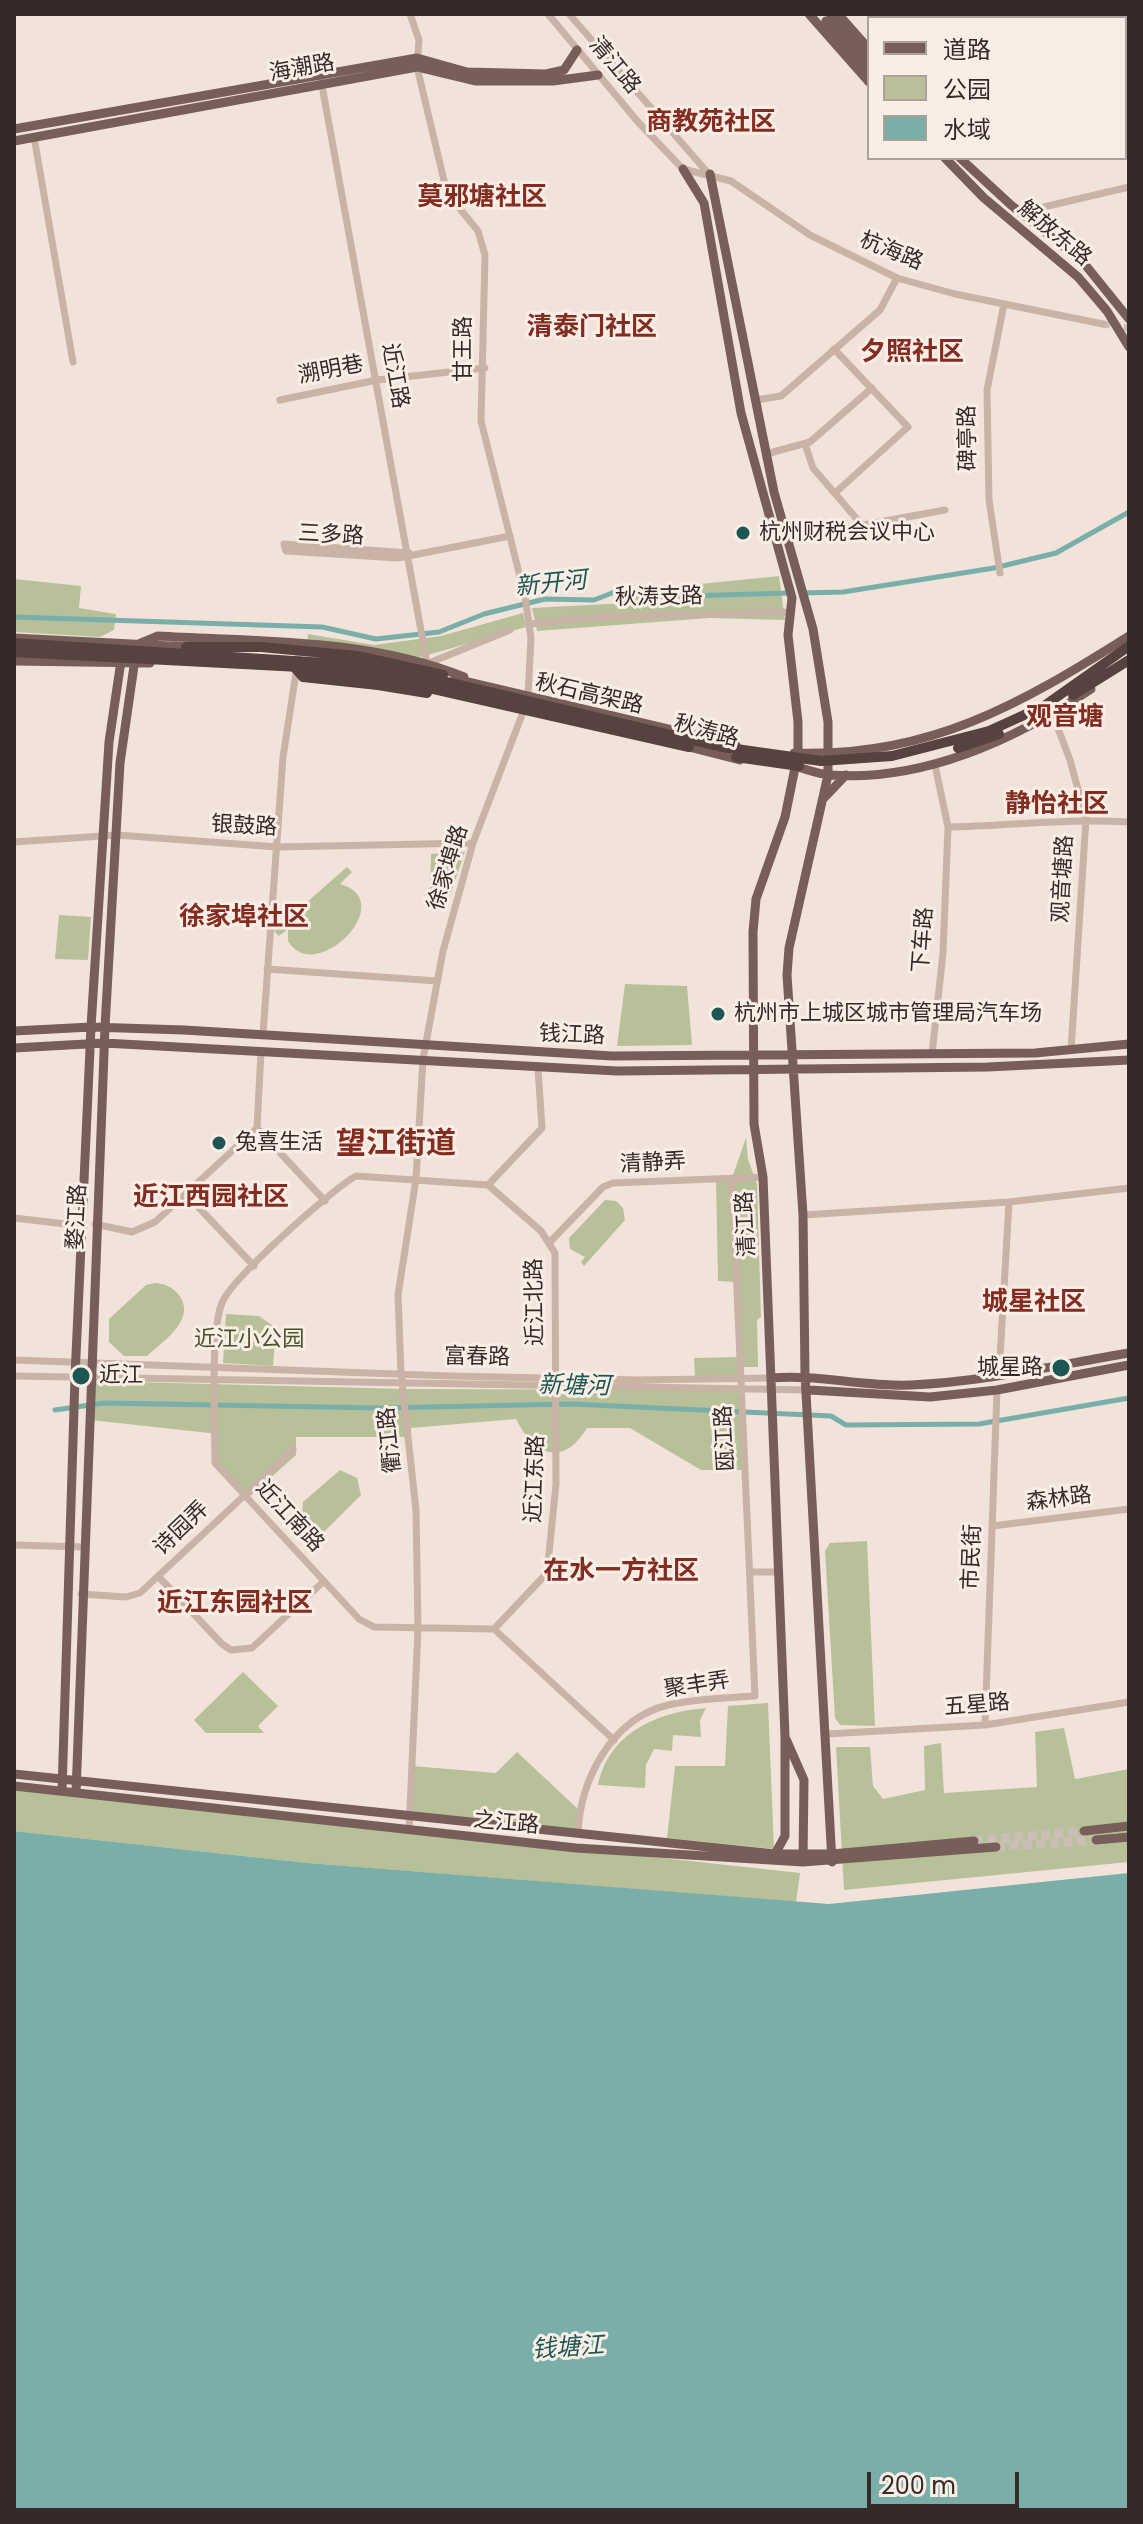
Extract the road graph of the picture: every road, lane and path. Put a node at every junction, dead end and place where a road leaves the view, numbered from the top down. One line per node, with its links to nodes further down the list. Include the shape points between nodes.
1 (410, 14): 9 (street, 甘王路, via 419,40)
2 (548, 14): 7 (street, 清江路)
3 (569, 14): 22 (street, 清江路)
4 (809, 14): 15 (main road)
5 (832, 17): 6 (main road); 8 (main road); 10 (main road)
6 (867, 47)
7 (577, 50): 11 (main road); 12 (street, 清江路)
8 (867, 56)
9 (417, 62): 11 (main road, 海潮路, via 467,72); 13 (main road, 海潮路, via 475,81); 14 (main road, 海潮路); 32 (street, 甘王路, via 447,193 469,217 485,255)
10 (867, 67)
11 (564, 70): 13 (main road, via 581,67)
12 (598, 75): 13 (main road, 海潮路); 21 (street, 清江路)
13 (584, 76)
14 (321, 80): 16 (main road, 海潮路); 17 (main road, 海潮路); 33 (street, 近江路)
15 (867, 80)
16 (14, 129)
17 (34, 137): 18 (main road, 海潮路); 31 (street)
18 (14, 141)
19 (947, 160): 29 (main road, 解放东路, via 1078,277)
20 (962, 160): 24 (main road, 解放东路)
21 (683, 169): 22 (street, 杭海路); 45 (main road, 清江路, via 704,203 757,478)
22 (710, 174): 25 (street, 杭海路, via 731,181 810,235); 36 (main road, 清江路)
23 (1129, 187): 24 (street, via 1035,209)
24 (1027, 217): 27 (main road, 解放东路, via 1083,262)
25 (897, 278): 26 (street, 杭海路); 30 (street, via 880,310)
26 (1004, 304): 28 (street, 杭海路); 46 (street, 碑亭路, via 987,390 989,500)
27 (1129, 319)
28 (1103, 324)
29 (1129, 347)
30 (834, 349): 34 (street); 36 (street, via 781,396)
31 (73, 362)
32 (485, 368): 33 (street, 溯明巷); 42 (street, 甘王路, via 481,421)
33 (377, 380): 35 (street, 溯明巷); 44 (street, 近江路)
34 (872, 388): 37 (street); 39 (street, via 908,427)
35 (280, 400)
36 (756, 400): 38 (main road, 清江路)
37 (805, 444): 38 (street); 39 (street, via 813,468)
38 (766, 454): 43 (main road, 清江路)
39 (835, 493): 41 (street)
40 (945, 510): 41 (street)
41 (862, 525): 43 (street)
42 (510, 536): 44 (street, 三多路); 48 (street, 甘王路)
43 (786, 539): 45 (main road, 清江路)
44 (409, 553): 44 (street, 三多路, via 393,550 284,544 286,551 398,558); 64 (street, 近江路)
45 (789, 565): 47 (main road, 清江路); 69 (main road, via 813,629)
46 (1000, 573)
47 (790, 612): 48 (street, 秋涛支路); 70 (main road, 清江路)
48 (529, 624): 65 (street, 甘王路)
49 (510, 630): 64 (street)
50 (1129, 636): 69 (main road, 秋涛路, via 1007,709 900,746)
51 (14, 640): 54 (main road, 秋涛路); 67 (highway, 秋石高架路, bridge, via 356,665)
52 (301, 642): 53 (main road, via 158,636); 58 (street); 64 (main road, via 380,652)
53 (138, 644): 54 (main road, 秋涛路); 56 (main road, 秋涛路); 61 (main road, 婺江路)
54 (123, 645): 62 (main road, 婺江路)
55 (1129, 646): 67 (highway, 秋石高架路, bridge, via 1044,706 1014,720 960,741 892,756 786,758)
56 (186, 647): 58 (main road, 秋涛路); 67 (highway, bridge, via 261,647 404,664)
57 (14, 652): 68 (highway, 秋石高架路, bridge, via 372,675)
58 (299, 655): 63 (street); 64 (main road, 秋涛路)
59 (14, 661): 62 (main road, 秋涛路)
60 (1129, 662): 66 (main road, 秋涛路); 68 (highway, 秋石高架路, bridge, via 979,743 897,762 785,765)
61 (134, 664): 62 (main road, 秋涛路); 63 (main road, 秋涛路); 79 (main road, 婺江路, via 120,763)
62 (120, 666): 80 (main road, 婺江路)
63 (296, 669): 64 (main road, 秋涛路); 68 (highway, bridge, via 303,677 378,685); 83 (street)
64 (427, 673): 65 (main road, 秋涛路); 65 (main road, 秋涛路)
65 (527, 700): 70 (main road, 秋涛路); 72 (main road, 秋涛路, via 728,758); 82 (street, 徐家埠路)
66 (1053, 715): 71 (main road, 秋涛路); 76 (street, 观音塘路)
67 (642, 728)
68 (681, 745)
69 (830, 752): 70 (main road, 秋涛路); 73 (main road)
70 (798, 753): 72 (main road, 清江路)
71 (935, 765): 74 (main road, 秋涛路); 78 (street, 下车路)
72 (796, 766): 73 (main road, 秋涛路); 98 (main road, 清江路, via 785,817 756,899)
73 (828, 775): 74 (main road, 秋涛路); 75 (main road)
74 (846, 775): 75 (main road)
75 (822, 800): 99 (main road, via 789,948)
76 (1086, 819): 77 (street); 78 (street); 95 (street, 观音塘路)
77 (1129, 822)
78 (948, 827): 97 (street, 下车路)
79 (117, 835): 80 (street, 银鼓路); 83 (street, 银鼓路); 87 (main road, 婺江路)
80 (103, 838): 81 (street, 银鼓路); 86 (main road, 婺江路)
81 (14, 842)
82 (473, 843): 83 (street, 银鼓路); 85 (street, 徐家埠路)
83 (277, 847): 84 (street)
84 (267, 969): 85 (street); 89 (street)
85 (437, 981): 93 (street, 徐家埠路)
86 (91, 1027): 87 (main road, 钱江路); 88 (main road, 钱江路); 90 (main road, 婺江路)
87 (105, 1027): 89 (main road, 钱江路); 91 (main road, 婺江路)
88 (14, 1031)
89 (263, 1034): 93 (main road, 钱江路)
90 (91, 1043): 91 (main road, 钱江路); 94 (main road, 钱江路); 117 (main road, 婺江路)
91 (104, 1043): 96 (main road, 钱江路); 116 (main road, 婺江路)
92 (1129, 1044): 95 (main road, 钱江路)
93 (425, 1046): 98 (main road, 钱江路, via 612,1056); 100 (street, 衢江路)
94 (14, 1048)
95 (1071, 1050): 97 (main road, 钱江路)
96 (261, 1052): 100 (main road, 钱江路); 105 (street)
97 (932, 1054): 99 (main road, 钱江路)
98 (755, 1055): 99 (main road, 钱江路); 104 (main road, 清江路)
99 (792, 1057): 103 (main road)
100 (423, 1059): 102 (main road, 钱江路); 108 (street, 衢江路)
101 (1129, 1060): 103 (main road, 钱江路)
102 (538, 1068): 104 (main road, 钱江路); 109 (street, via 545,1122)
103 (793, 1069): 104 (main road, 钱江路); 114 (main road)
104 (751, 1071): 106 (main road, 清江路)
105 (257, 1128): 111 (street); 112 (street)
106 (763, 1177): 107 (street, 清静弄); 133 (main road, 清江路)
107 (732, 1178): 118 (street, 清静弄, via 613,1183); 135 (street, 瓯江路)
108 (416, 1179): 109 (street); 112 (street, 近江南路, via 356,1176); 126 (street, 衢江路, via 398,1295)
109 (488, 1185): 118 (street, 近江北路)
110 (1129, 1188): 113 (street)
111 (186, 1194): 116 (street, via 155,1222 132,1232); 119 (street)
112 (325, 1201): 119 (street, 近江南路)
113 (1009, 1202): 114 (street); 128 (street)
114 (803, 1215): 127 (main road)
115 (14, 1218): 117 (street)
116 (95, 1224): 123 (main road, 婺江路)
117 (83, 1226): 122 (main road, 婺江路)
118 (551, 1241): 131 (street, 近江北路)
119 (254, 1266): 125 (street, 近江南路, via 222,1302)
120 (1129, 1353): 128 (main road, 富春路)
121 (14, 1360): 122 (street, 富春路)
122 (76, 1361): 123 (street, 富春路); 132 (main road, 婺江路)
123 (90, 1365): 125 (street, 富春路); 130 (main road, 婺江路)
124 (1129, 1365): 140 (main road, 富春路)
125 (217, 1369): 126 (street, 富春路); 134 (street, 近江南路)
126 (401, 1373): 131 (street, 富春路); 136 (street, 衢江路)
127 (805, 1375): 128 (main road, 富春路, via 909,1385); 133 (main road, 富春路); 139 (main road)
128 (999, 1375)
129 (14, 1376): 132 (street, 富春路)
130 (90, 1376): 132 (street, 富春路); 134 (street, 富春路); 147 (main road, 婺江路)
131 (556, 1376): 135 (street, 富春路); 137 (street, 近江东路)
132 (75, 1377): 146 (main road, 婺江路)
133 (771, 1378): 135 (street, 富春路); 138 (main road, 清江路)
134 (217, 1379): 136 (street, 富春路); 142 (street, 近江南路, via 215,1463)
135 (741, 1383): 137 (street, 富春路); 138 (street, 富春路); 148 (street, 瓯江路)
136 (404, 1384): 137 (street, 富春路); 153 (street, 衢江路, via 416,1510)
137 (556, 1386): 154 (street, 近江东路, via 556,1484 547,1573)
138 (772, 1389): 139 (street, 富春路); 149 (main road, 清江路)
139 (809, 1390): 140 (main road, 富春路, via 930,1397); 158 (main road)
140 (997, 1390): 144 (street, 市民街)
141 (293, 1450): 142 (street, 诗园弄)
142 (244, 1494): 150 (street, 诗园弄); 151 (street, 近江南路)
143 (1129, 1509): 144 (street, 森林路)
144 (992, 1526): 157 (street, 市民街)
145 (14, 1545): 146 (street)
146 (69, 1546): 147 (street); 162 (main road, 婺江路)
147 (85, 1547): 152 (main road, 婺江路)
148 (751, 1572): 149 (street); 155 (street, 瓯江路)
149 (776, 1572): 159 (main road, 清江路)
150 (158, 1576): 151 (street, via 222,1644 241,1650 252,1648); 152 (street, 诗园弄, via 140,1593 126,1597)
151 (324, 1581): 153 (street, 近江南路, via 359,1619 374,1627)
152 (81, 1594): 163 (main road, 婺江路)
153 (418, 1628): 154 (street); 167 (street, 衢江路)
154 (494, 1629): 160 (street)
155 (755, 1696): 160 (street, 聚丰弄, via 665,1706)
156 (1129, 1702): 157 (street, 五星路)
157 (985, 1725): 158 (street, 五星路)
158 (827, 1734): 178 (main road)
159 (785, 1736): 176 (main road, 清江路, via 785,1836); 177 (main road, via 804,1780)
160 (614, 1740): 171 (street, 聚丰弄, via 595,1763 578,1809)
161 (14, 1774): 162 (main road, 之江路)
162 (63, 1779): 163 (main road, 之江路); 165 (main road, 婺江路)
163 (76, 1780): 166 (main road, 婺江路); 167 (main road, 之江路)
164 (14, 1786): 165 (main road, 之江路)
165 (62, 1791): 166 (main road, 之江路)
166 (76, 1793): 170 (main road, 之江路)
167 (411, 1815): 170 (street, 衢江路); 171 (main road, 之江路)
168 (1129, 1826): 169 (main road)
169 (1084, 1831)
170 (409, 1832): 177 (main road, 之江路, via 576,1848)
171 (578, 1834): 176 (main road, 之江路)
172 (1129, 1837): 173 (main road)
173 (1096, 1840)
174 (974, 1841): 178 (main road, 之江路)
175 (996, 1847): 178 (main road, 之江路)
176 (775, 1854): 177 (main road, 之江路)
177 (803, 1858): 178 (main road, 之江路)
178 (832, 1858)

